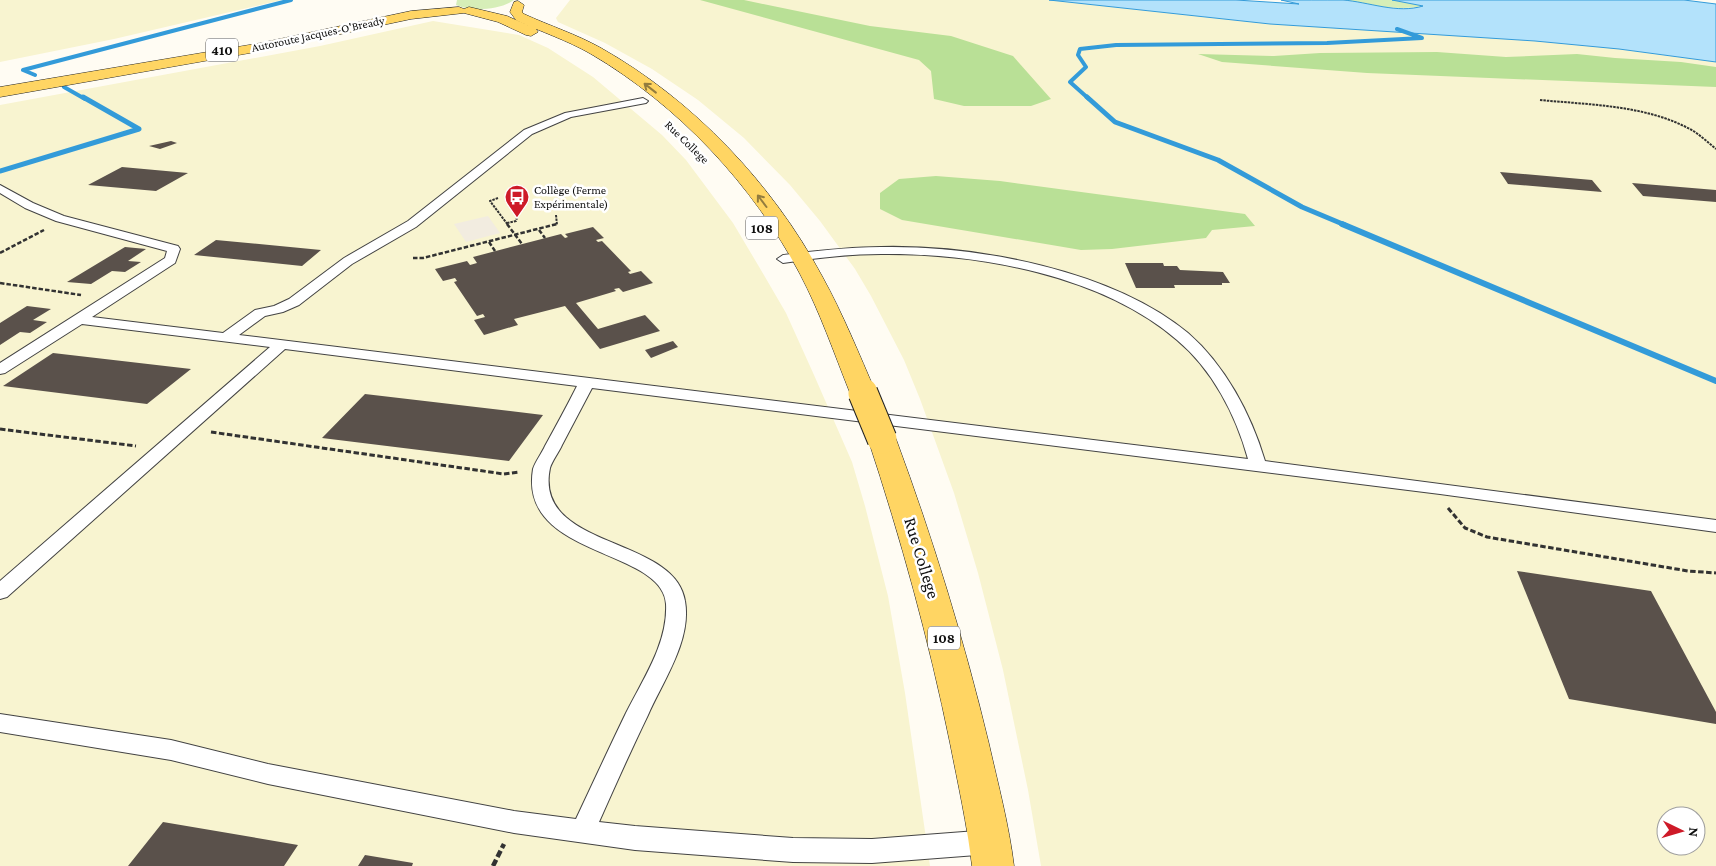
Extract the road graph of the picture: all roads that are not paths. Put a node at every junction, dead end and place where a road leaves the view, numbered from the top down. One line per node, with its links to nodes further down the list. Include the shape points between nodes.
1 (444, 0): 3 (main road, via 446,7); 5 (main road, Autoroute Jacques-O'Bready / 410, via 251,45)
2 (522, 2): 3 (main road, Rue College / 108, via 493,10); 10 (main road, Rue College / 108, one-way to 2, via 774,217 745,179 688,119 638,78 603,55 519,16 516,11)
3 (464, 11): 4 (main road, via 517,25); 7 (main road, Autoroute Jacques-O'Bready / 410, via 406,16 255,48)
4 (577, 56)
5 (0, 85)
6 (629, 91): 8 (main road, Rue College / 108)
7 (0, 92)
8 (643, 101): 10 (main road, Rue College / 108, via 716,170); 12 (lane, via 575,113 528,132 412,224 348,262 294,302 260,313)
9 (0, 188): 11 (lane, via 31,207 63,220 174,249 171,260)
10 (792, 257): 16 (lane, via 835,252 910,252 981,257 1033,267 1111,294 1152,314 1183,337 1213,372 1249,435); 21 (main road, Rue College / 108, bridge, via 824,302 882,439 910,520 934,599 967,731)
11 (78, 319): 12 (lane); 14 (lane)
12 (226, 337): 13 (lane)
13 (282, 344): 15 (lane); 18 (lane)
14 (0, 370)
15 (587, 382): 16 (lane); 20 (lane, via 542,468 541,494 545,505 551,516 574,533 642,564 662,577 672,590 676,620 666,653)
16 (1258, 465): 17 (lane)
17 (1716, 526)
18 (0, 592)
19 (0, 723): 20 (lane, via 171,750 268,774 514,822)
20 (583, 830): 21 (lane, via 697,844 793,850)
21 (992, 854)

